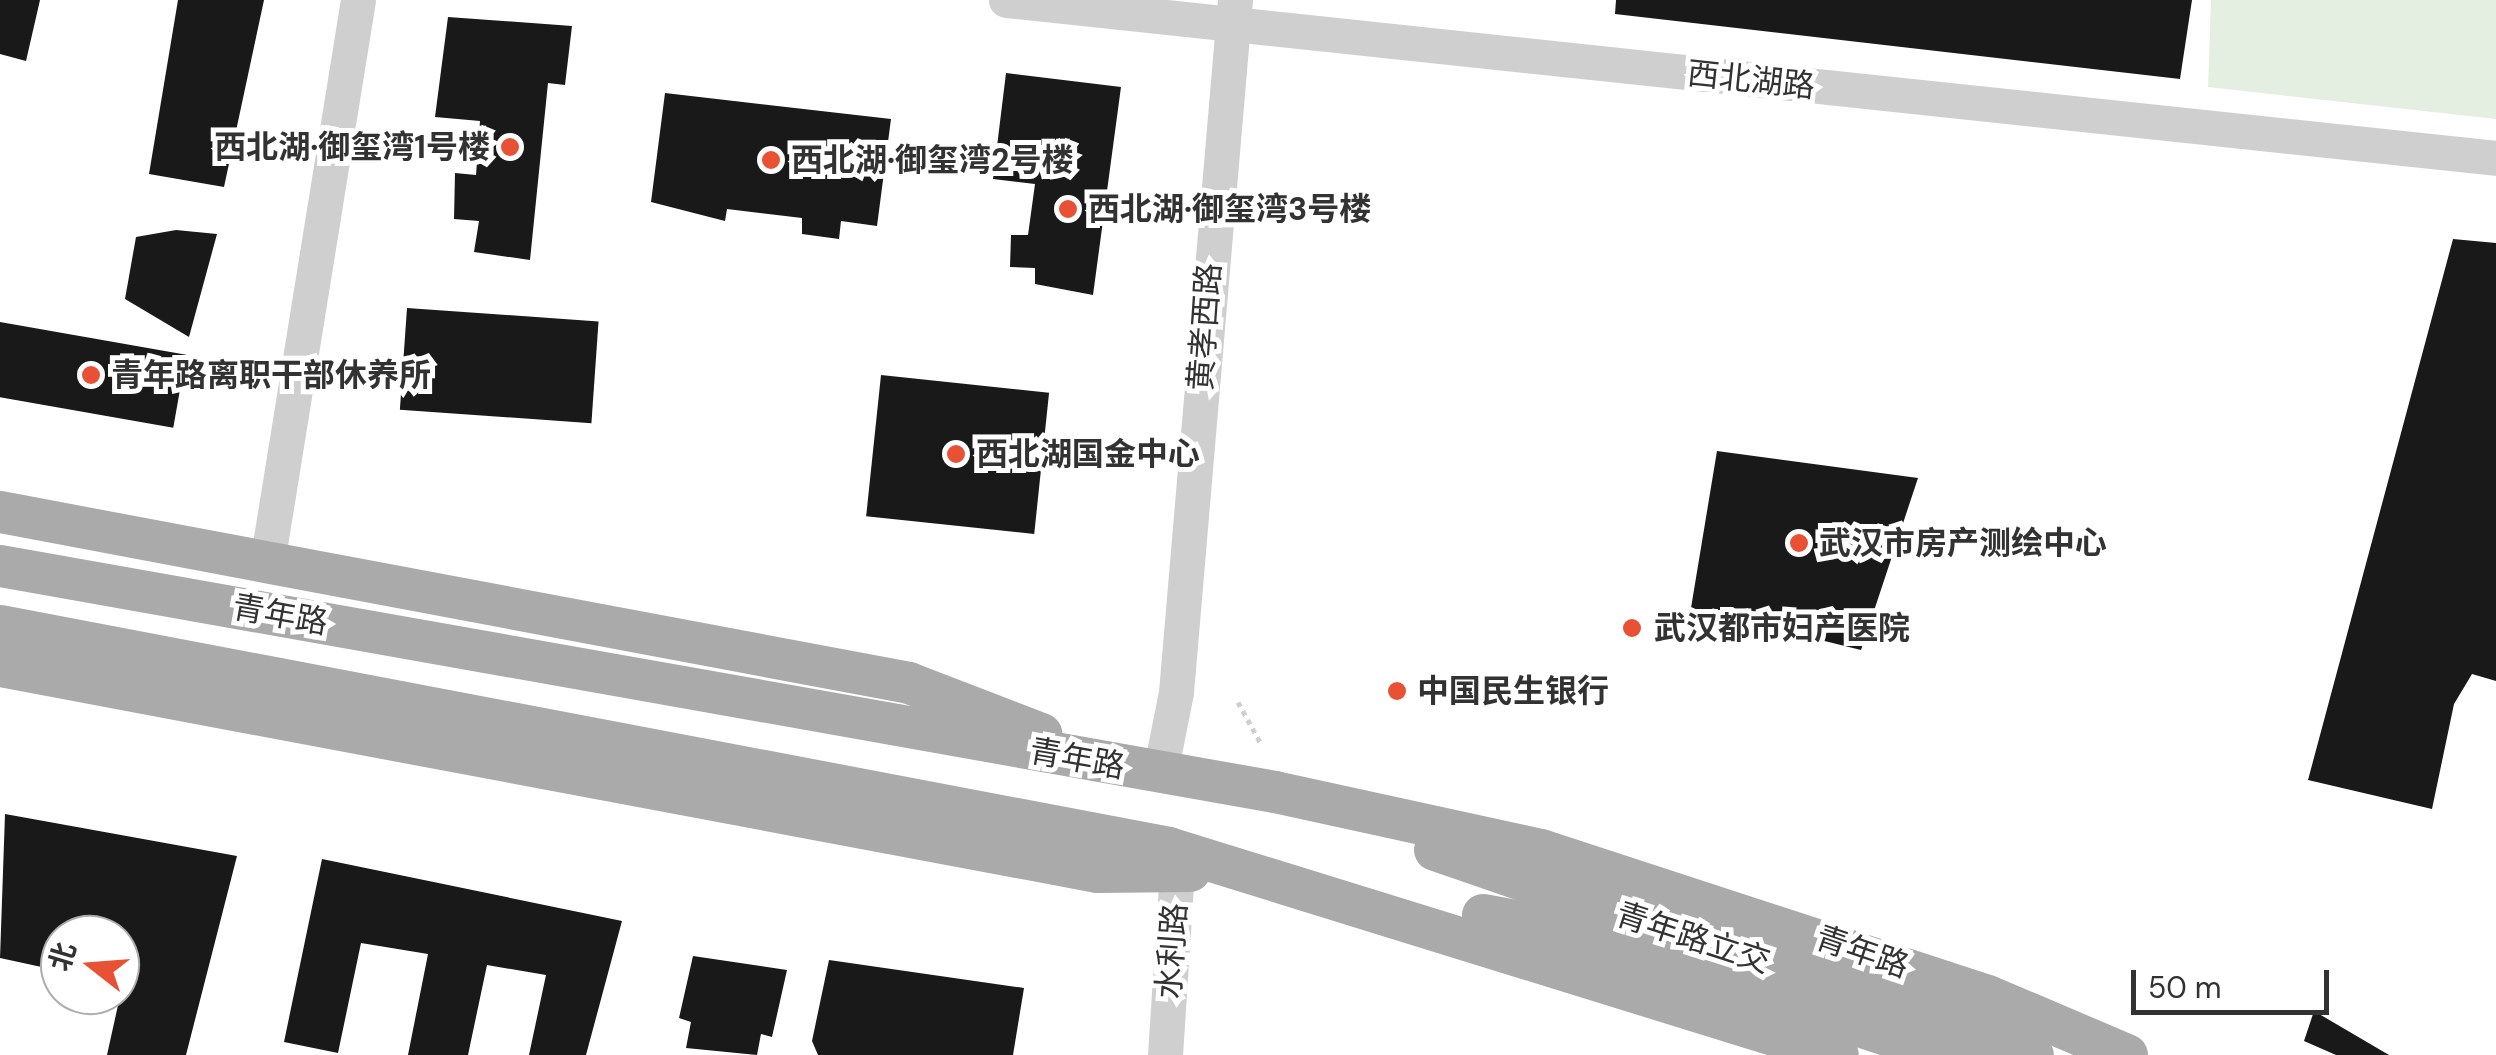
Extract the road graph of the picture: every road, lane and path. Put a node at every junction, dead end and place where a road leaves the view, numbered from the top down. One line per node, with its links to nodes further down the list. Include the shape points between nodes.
1 (358, 0): 6 (street)
2 (1006, 0): 3 (street, 西北湖路)
3 (1232, 12): 4 (street, 西北湖路); 12 (street, 黄孝西路, via 1176,692)
4 (2496, 158)
5 (0, 512): 6 (main road)
6 (267, 562): 12 (main road, via 909,683)
7 (0, 566): 12 (main road, 青年路)
8 (0, 626): 14 (main road, 青年路)
9 (0, 666): 14 (main road, via 1098,872)
10 (1238, 702): 11 (path)
11 (1260, 742)
12 (1145, 770): 13 (main road, 青年路)
13 (1274, 792): 16 (main road); 21 (main road, 青年路, via 1541,850 1766,918)
14 (1172, 859): 15 (main road, 青年路); 17 (street, 水利路)
15 (1266, 875): 16 (main road); 18 (main road, 青年路)
16 (1576, 916): 19 (main road, 青年路立交); 20 (main road, 青年路立交)
17 (1165, 1055)
18 (1838, 1055)
19 (1947, 1055)
20 (2033, 1055)
21 (2127, 1055)

